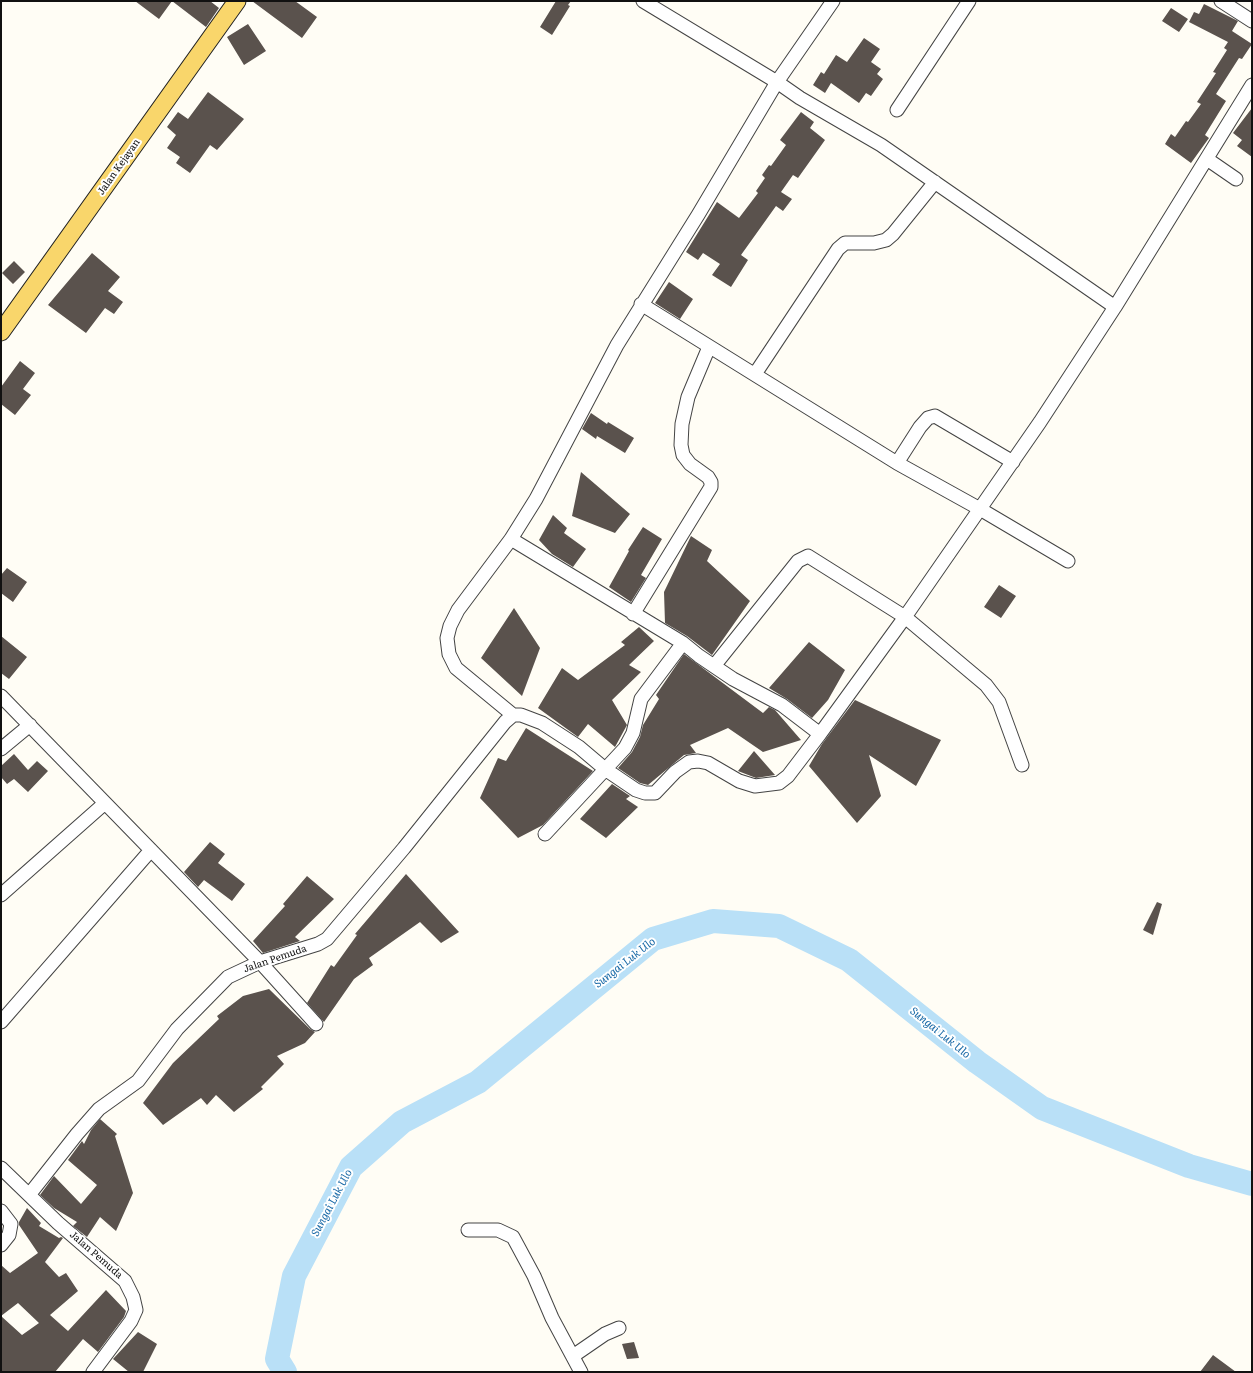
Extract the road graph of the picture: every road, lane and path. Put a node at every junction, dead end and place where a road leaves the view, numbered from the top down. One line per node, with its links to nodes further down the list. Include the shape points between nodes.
1 (237, 1): 15 (main road, Jalan Kejayan)
2 (643, 1): 7 (street)
3 (833, 1): 7 (street)
4 (969, 1): 9 (street)
5 (1221, 1): 6 (street)
6 (1252, 21)
7 (777, 82): 12 (street, via 881,145); 13 (street, via 698,215)
8 (1252, 85): 10 (street)
9 (897, 110)
10 (1207, 159): 11 (street); 14 (street)
11 (1236, 179)
12 (935, 182): 14 (street); 17 (street, via 886,240 845,243 838,249)
13 (641, 304): 16 (street); 21 (street, via 554,468)
14 (1115, 307): 18 (street)
15 (1, 332)
16 (709, 346): 17 (street); 23 (street, via 688,398 682,424 681,445 683,455 690,464 708,477 712,482 711,487)
17 (754, 374): 19 (street)
18 (1013, 462): 19 (street, via 935,416 928,418 920,427); 20 (street)
19 (897, 463): 20 (street)
20 (980, 509): 22 (street); 24 (street)
21 (511, 539): 23 (street); 28 (street, via 458,610 447,638 449,654 456,668)
22 (1068, 561)
23 (633, 614): 25 (street)
24 (905, 617): 26 (street, via 808,556 798,561); 30 (street); 32 (street, via 986,685 999,702)
25 (683, 643): 26 (street); 33 (street, via 641,699 630,740)
26 (714, 666): 30 (street, via 782,705)
27 (1, 696): 29 (street)
28 (513, 715): 33 (street, via 521,715 542,723 579,747); 38 (street, Jalan Pemuda, via 328,939)
29 (30, 726): 31 (street); 34 (street)
30 (820, 734): 33 (street, via 788,776 779,784 769,786 755,786 739,781 708,763 698,761 689,762 655,793 645,793 636,790)
31 (1, 749)
32 (1022, 765)
33 (605, 769): 35 (street)
34 (105, 803): 36 (street); 37 (street)
35 (545, 834)
36 (151, 850): 38 (street); 39 (street)
37 (1, 895)
38 (260, 962): 40 (street); 42 (street, Jalan Pemuda, via 228,977 195,1009 138,1081 99,1109)
39 (1, 1022)
40 (316, 1024)
41 (1, 1168): 42 (street, Jalan Pemuda)
42 (29, 1195): 48 (street, Jalan Pemuda, via 125,1281 134,1297 136,1310 131,1321)
43 (1, 1211): 45 (street, via 11,1224 9,1235)
44 (468, 1230): 47 (street, via 498,1230 513,1237)
45 (1, 1245)
46 (619, 1328): 47 (street, via 605,1334)
47 (573, 1356): 49 (street)
48 (93, 1372)
49 (581, 1372)

